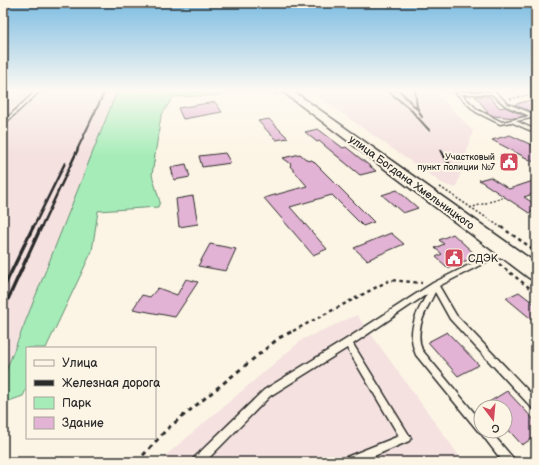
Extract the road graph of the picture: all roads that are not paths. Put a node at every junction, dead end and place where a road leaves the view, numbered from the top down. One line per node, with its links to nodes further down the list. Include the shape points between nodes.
1 (15, 113): 7 (lane)
2 (317, 113): 9 (main road, улица Богдана Хмельницкого)
3 (480, 113): 6 (lane, via 501,123)
4 (524, 113): 5 (lane)
5 (535, 117): 6 (lane)
6 (512, 121): 8 (lane)
7 (3, 124)
8 (536, 132)
9 (512, 256): 10 (main road, улица Богдана Хмельницкого); 11 (lane, via 491,257)
10 (536, 273)
11 (435, 285): 12 (lane); 13 (lane, via 461,326); 14 (lane, via 415,326 415,345)
12 (348, 343): 16 (lane, via 267,393); 17 (lane, via 406,438)
13 (536, 406)
14 (473, 418)
15 (490, 439): 18 (lane)
16 (198, 462)
17 (348, 462)
18 (509, 462)

